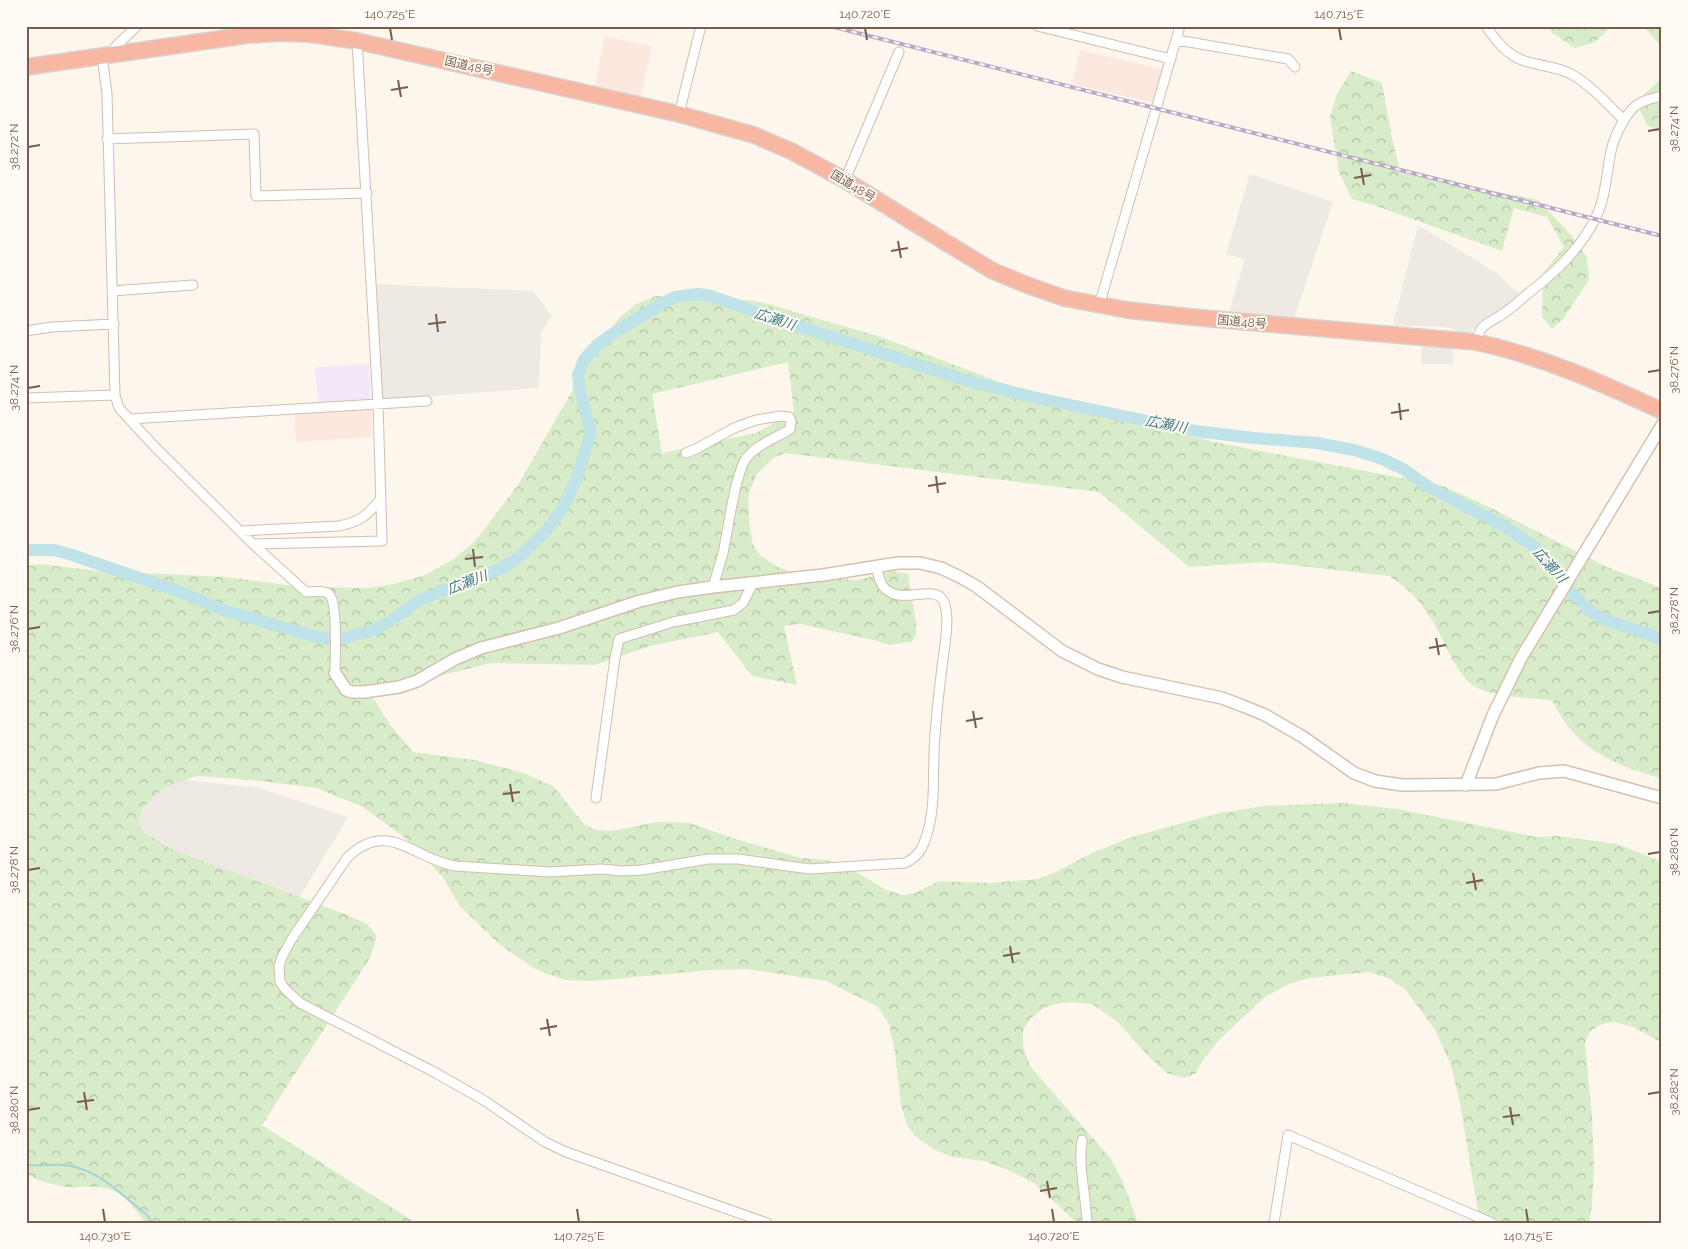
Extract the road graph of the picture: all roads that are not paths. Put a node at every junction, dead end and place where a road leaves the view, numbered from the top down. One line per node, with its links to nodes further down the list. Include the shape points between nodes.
1 (137, 26): 9 (street)
2 (701, 26): 14 (street)
3 (1037, 26): 10 (street)
4 (1180, 26): 7 (street)
5 (1486, 26): 15 (street, via 1509,53 1570,74 1586,84)
6 (357, 40): 9 (highway, 国道48号, via 310,34 248,35); 14 (highway, 国道48号); 18 (street)
7 (1177, 40): 10 (street); 11 (street, via 1288,59)
8 (899, 52): 17 (street)
9 (109, 55): 12 (highway, 国道48号); 16 (street)
10 (1171, 59): 21 (street)
11 (1295, 67)
12 (26, 68)
13 (1662, 96): 15 (street, via 1638,104)
14 (679, 114): 17 (highway, 国道48号, via 754,134)
15 (1624, 120): 24 (street, via 1611,149 1603,200 1581,242 1543,282 1481,328)
16 (108, 139): 18 (street, via 254,134 256,196); 20 (street)
17 (846, 180): 21 (highway, 国道48号, via 994,270 1056,295)
18 (367, 193): 28 (street)
19 (194, 285): 20 (street)
20 (112, 291): 22 (street)
21 (1099, 306): 24 (highway, 国道48号)
22 (114, 324): 23 (street); 25 (street)
23 (26, 331)
24 (1476, 342): 29 (highway, 国道48号, via 1528,355)
25 (116, 395): 26 (street); 30 (street, via 119,408)
26 (26, 398)
27 (427, 401): 28 (street)
28 (378, 403): 30 (street); 33 (street)
29 (1662, 411)
30 (130, 419): 34 (street)
31 (1662, 425): 40 (street, via 1524,653 1493,715)
32 (686, 453): 38 (street, via 756,420 781,416 791,421 790,429 757,448 742,464)
33 (381, 499): 34 (street, via 364,518 339,526); 35 (street, via 382,540)
34 (241, 532): 35 (street)
35 (253, 544): 39 (street, via 306,592 327,592 333,600)
36 (876, 567): 37 (street); 40 (street, via 920,563 941,568 976,586 1075,659 1122,678 1222,698 1244,706 1303,737 1365,778 1402,784); 44 (street, via 882,584 894,594 902,597 932,593 939,596 944,602 947,622 936,706 928,833 914,858 905,863 810,869 738,859 708,859 642,870 550,872 441,864 400,843 382,840 366,843 347,858 291,940 279,967 280,982 300,1003 436,1073 485,1101 545,1142)
37 (753, 583): 38 (street); 41 (street, via 743,603 734,610 673,622 619,639)
38 (713, 587): 39 (street, via 678,592 481,648 417,682 352,692 346,690)
39 (335, 673)
40 (1466, 785): 42 (street, via 1496,784 1539,773 1564,771)
41 (596, 798)
42 (1662, 798)
43 (1082, 1140): 45 (street, via 1079,1155)
44 (767, 1223)
45 (1087, 1223)
46 (1274, 1223): 47 (street, via 1288,1135)
47 (1492, 1223)

